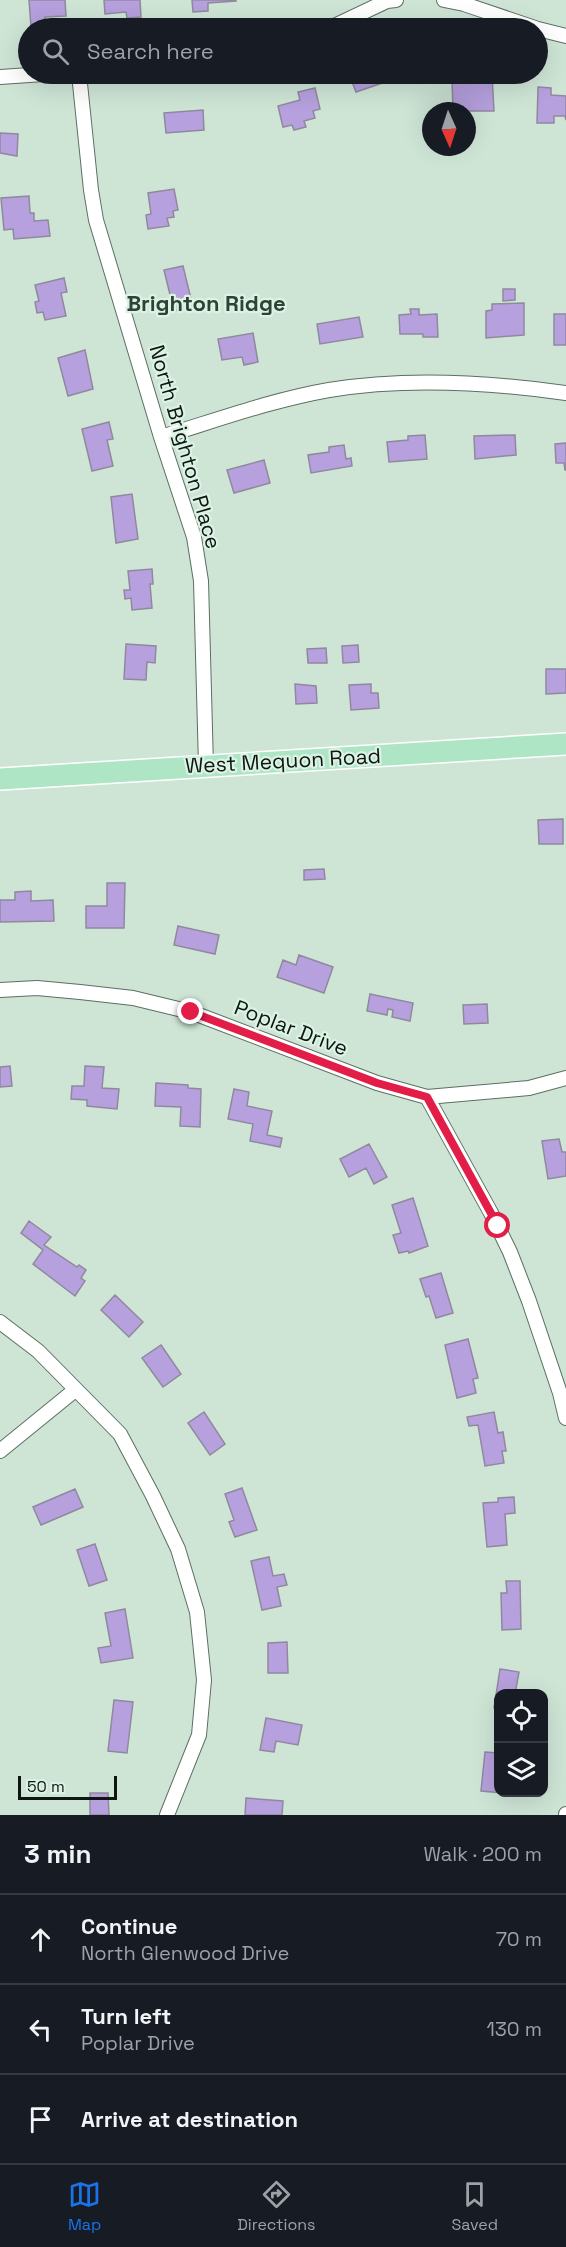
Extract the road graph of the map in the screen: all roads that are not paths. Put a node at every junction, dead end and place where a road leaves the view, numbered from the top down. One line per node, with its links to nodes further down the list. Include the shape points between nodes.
1 (396, 0): 3 (street)
2 (444, 0): 4 (street)
3 (351, 18)
4 (504, 18)
5 (548, 32): 6 (street)
6 (566, 36)
7 (18, 76): 8 (street)
8 (0, 77)
9 (80, 84): 11 (street, North Brighton Place, via 96,220)
10 (566, 393): 11 (street, via 424,381 330,390 264,404)
11 (161, 437): 13 (street, North Brighton Place, via 194,537 201,581)
12 (566, 744): 13 (main road, West Mequon Road)
13 (206, 766): 14 (main road, West Mequon Road)
14 (0, 779)
15 (0, 990): 17 (street, Poplar Drive, via 37,988 133,998 191,1012 377,1083)
16 (566, 1078): 17 (street, Poplar Drive, via 529,1088)
17 (427, 1097): 20 (street, via 510,1252)
18 (0, 1322): 19 (street, via 38,1351)
19 (75, 1390): 21 (street); 22 (street, via 120,1434 178,1549 197,1612 204,1680 199,1735)
20 (566, 1418)
21 (0, 1451)
22 (167, 1815)

